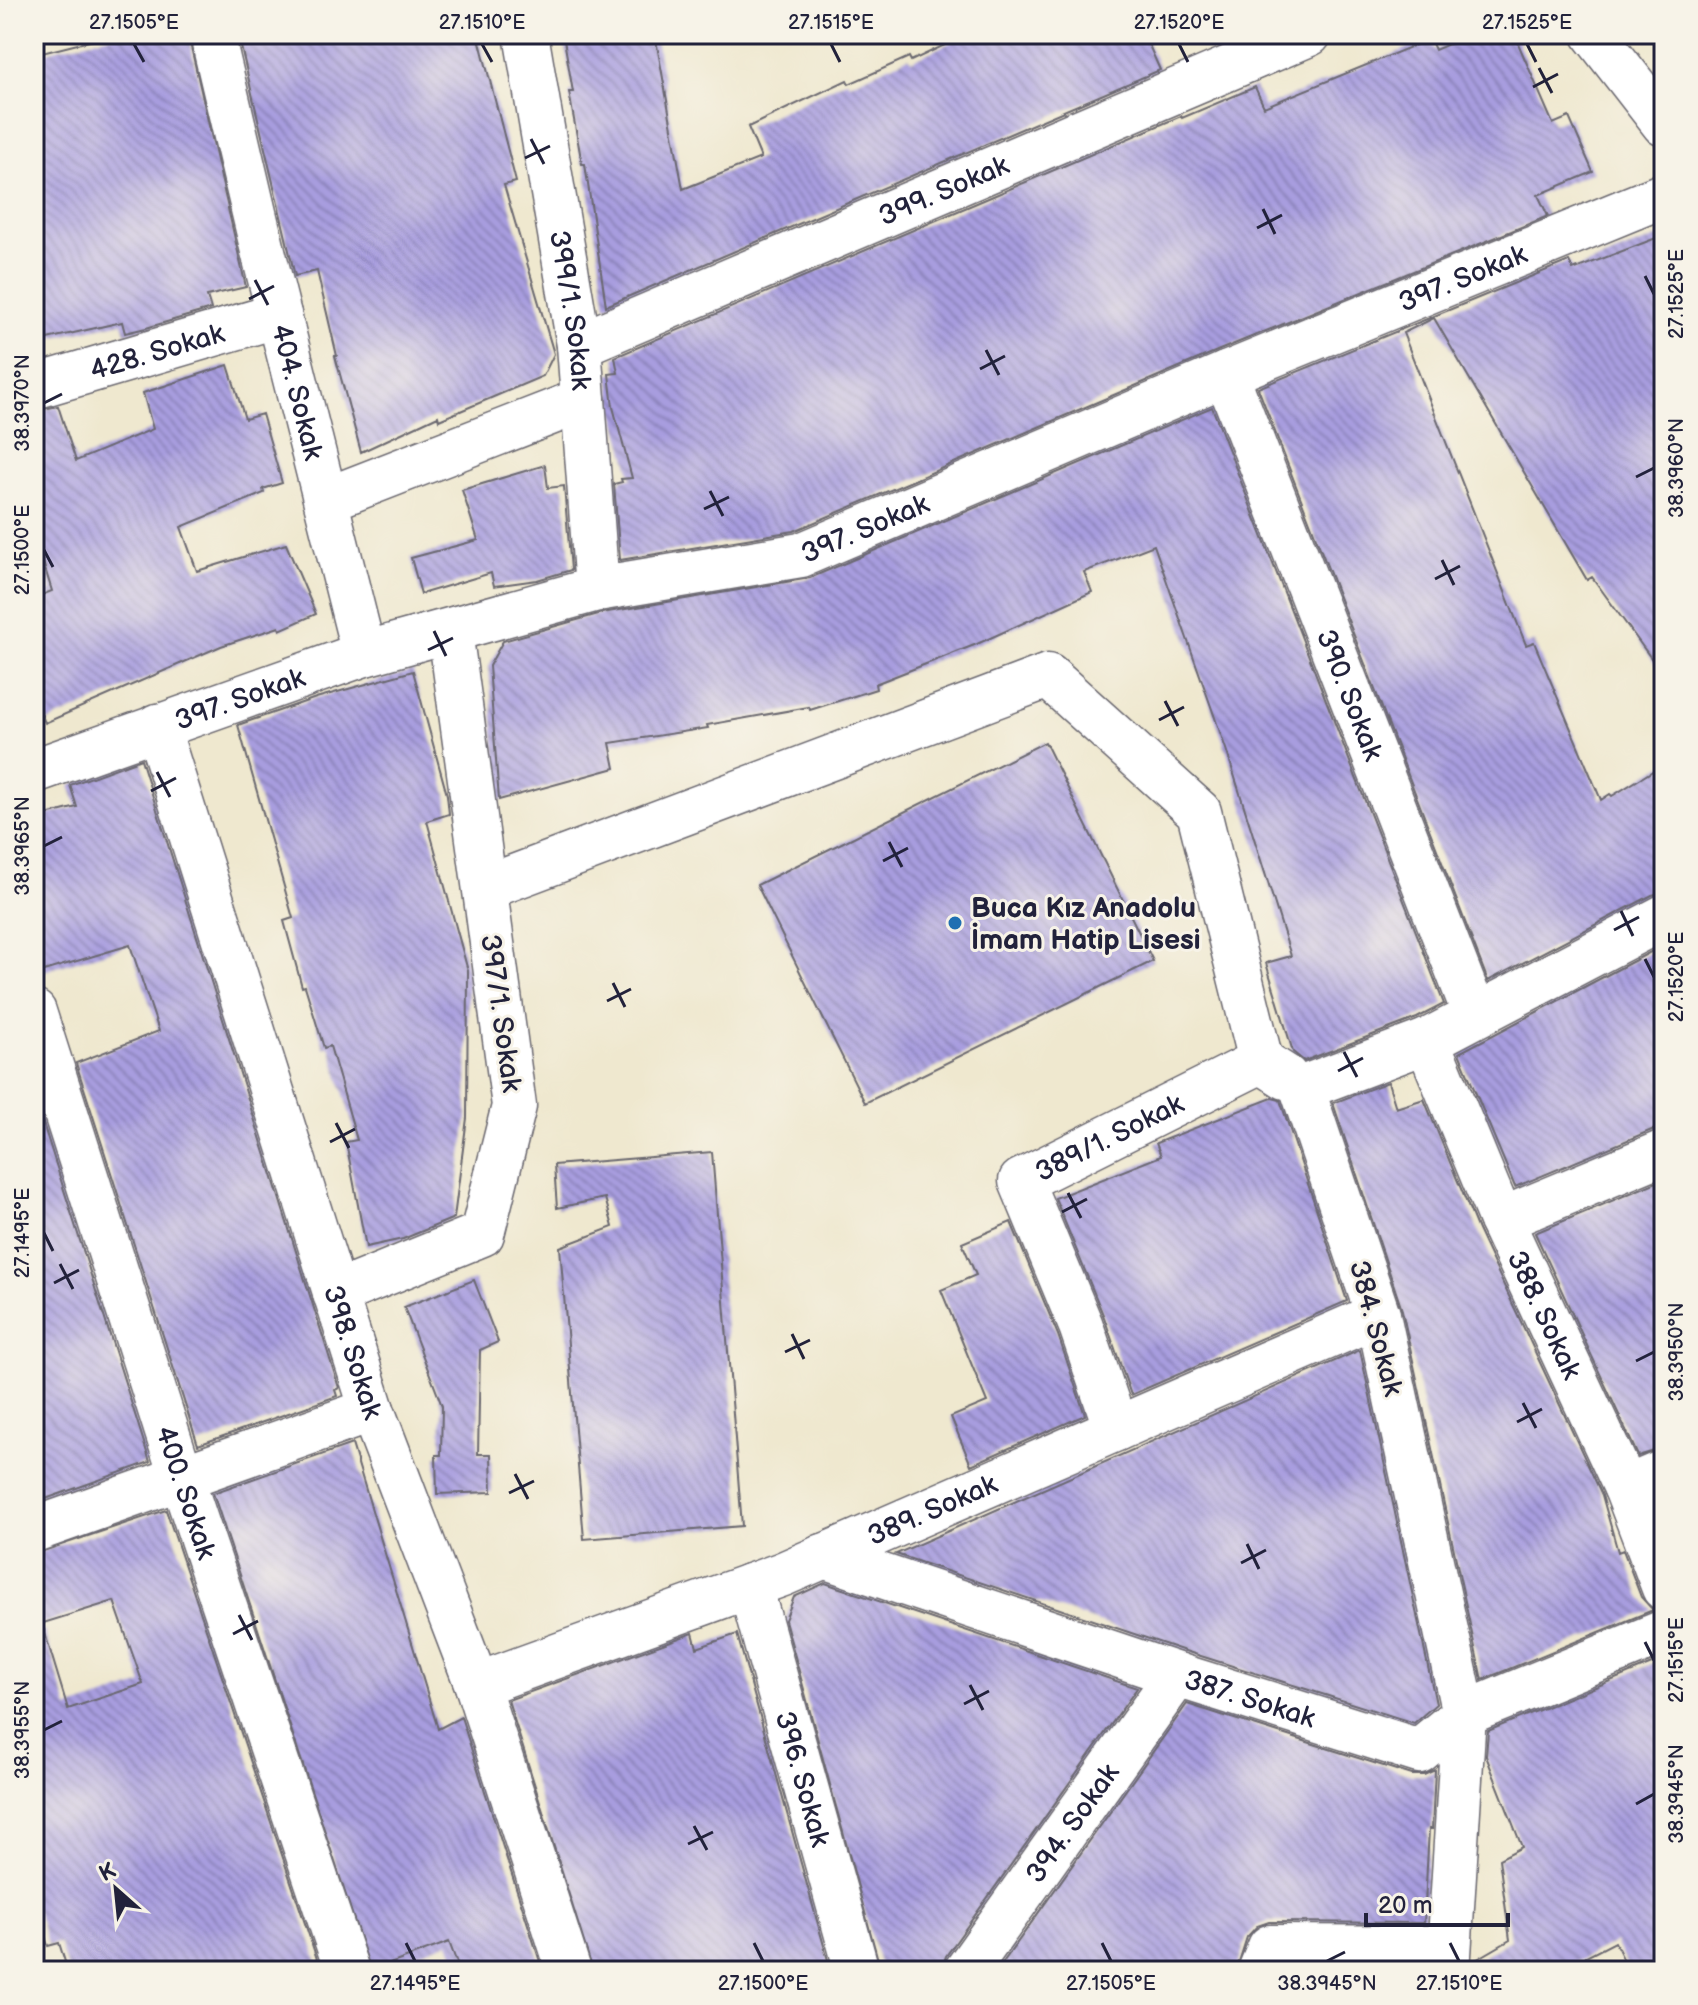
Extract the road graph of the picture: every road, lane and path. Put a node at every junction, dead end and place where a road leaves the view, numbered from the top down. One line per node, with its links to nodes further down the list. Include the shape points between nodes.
1 (59, 34): 6 (path)
2 (212, 34): 9 (street, 404. Sokak)
3 (526, 34): 10 (street, 399/1. Sokak)
4 (1309, 34): 10 (street, 399. Sokak)
5 (1594, 34): 7 (street)
6 (34, 40)
7 (1664, 124)
8 (1664, 195): 11 (street, 397. Sokak)
9 (279, 315): 12 (street, 428. Sokak); 14 (street, 404. Sokak)
10 (579, 345): 13 (street, 399/1. Sokak)
11 (1226, 374): 15 (street, 397. Sokak, via 801,555); 23 (street, 390. Sokak)
12 (34, 387)
13 (583, 400): 14 (street); 15 (street, 399/1. Sokak)
14 (326, 500): 17 (street, 404. Sokak)
15 (597, 589): 16 (street, 397. Sokak)
16 (450, 631): 17 (street, 397. Sokak); 20 (street, 397/1. Sokak)
17 (364, 654): 18 (street, 397. Sokak)
18 (157, 726): 19 (street, 397. Sokak); 29 (street, 398. Sokak)
19 (34, 771)
20 (485, 888): 25 (street, via 1048,676 1199,812); 29 (street, 397/1. Sokak, via 514,1106 482,1234)
21 (1664, 917): 23 (street)
22 (34, 1012): 33 (street, 400. Sokak)
23 (1475, 1015): 24 (street)
24 (1427, 1041): 26 (street); 28 (street, 388. Sokak)
25 (1261, 1061): 26 (street); 32 (street, 389/1. Sokak, via 1021,1181 1081,1326)
26 (1302, 1088): 30 (street, 384. Sokak)
27 (1664, 1152): 28 (street)
28 (1501, 1220): 34 (street, 388. Sokak)
29 (335, 1294): 31 (street, 398. Sokak)
30 (1378, 1315): 32 (street, 389. Sokak); 42 (street, 384. Sokak)
31 (372, 1410): 33 (street); 41 (street, 398. Sokak)
32 (1116, 1429): 36 (street, 389. Sokak)
33 (182, 1479): 35 (street); 44 (street, 400. Sokak)
34 (1645, 1480): 38 (street, 388. Sokak)
35 (34, 1530)
36 (823, 1556): 37 (street, 389. Sokak); 40 (street, 387. Sokak)
37 (750, 1586): 41 (street, 389. Sokak); 46 (street, 396. Sokak)
38 (1664, 1588)
39 (1664, 1632): 42 (street, 387. Sokak)
40 (1177, 1675): 42 (street, 387. Sokak, via 1419,1751); 47 (street, 394. Sokak)
41 (477, 1685): 45 (street, 398. Sokak)
42 (1464, 1714): 43 (street, 384. Sokak)
43 (1448, 1960): 48 (street, via 1270,1947)
44 (347, 1971)
45 (569, 1971)
46 (857, 1971)
47 (966, 1971)
48 (1260, 1971)

